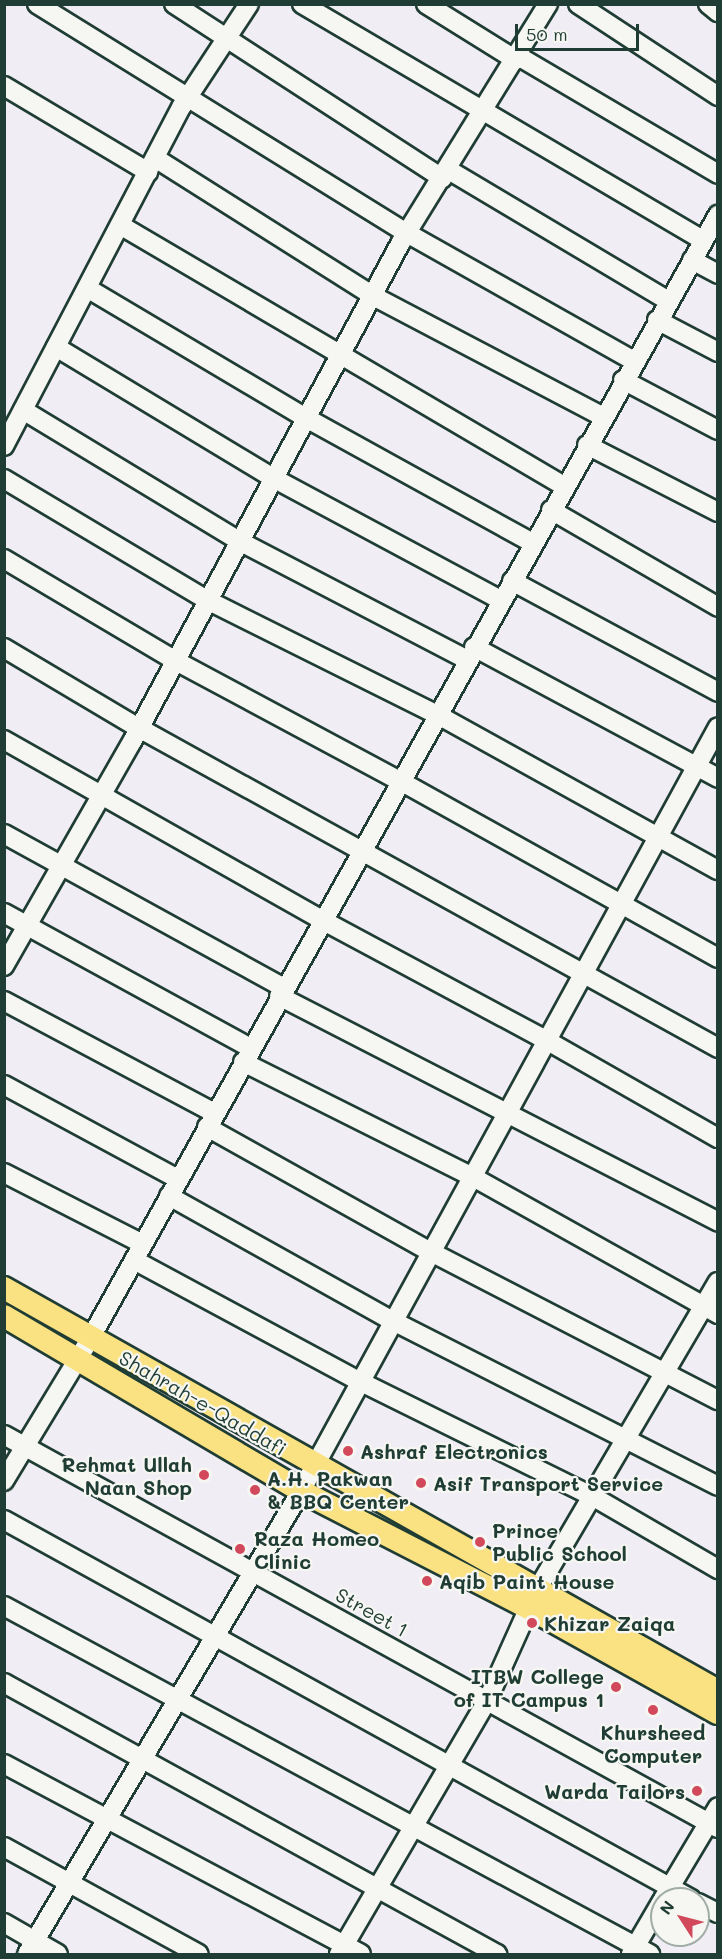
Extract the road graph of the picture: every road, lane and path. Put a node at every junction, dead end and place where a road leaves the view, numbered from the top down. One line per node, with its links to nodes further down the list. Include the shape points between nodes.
1 (37, 4): 14 (street)
2 (174, 4): 10 (street)
3 (249, 4): 10 (street)
4 (302, 4): 15 (street)
5 (426, 4): 11 (street)
6 (548, 4): 11 (street)
7 (708, 4): 9 (street)
8 (584, 6): 13 (street)
9 (717, 12)
10 (226, 39): 14 (street); 17 (street)
11 (517, 58): 15 (street); 18 (street)
12 (4, 86): 16 (street)
13 (716, 92)
14 (187, 100): 16 (street); 21 (street)
15 (482, 114): 17 (street); 22 (street)
16 (152, 165): 20 (street); 26 (street)
17 (444, 174): 21 (street); 27 (street)
18 (717, 174)
19 (717, 215): 22 (street)
20 (120, 225): 25 (street); 31 (street)
21 (407, 233): 26 (street); 32 (street)
22 (703, 240): 23 (street)
23 (692, 260): 24 (street); 27 (street)
24 (717, 274)
25 (87, 288): 29 (street); 36 (street)
26 (373, 296): 31 (street); 35 (street)
27 (668, 301): 28 (street)
28 (657, 320): 30 (street); 32 (street)
29 (56, 347): 34 (street); 41 (street)
30 (717, 352)
31 (341, 356): 36 (street); 42 (street)
32 (634, 361): 33 (street)
33 (623, 380): 35 (street); 37 (street)
34 (23, 410): 39 (street); 45 (street)
35 (603, 417): 38 (street)
36 (308, 419): 41 (street); 46 (street)
37 (717, 430)
38 (587, 445): 42 (street); 44 (street)
39 (4, 446)
40 (4, 479): 50 (street)
41 (275, 479): 45 (street); 49 (street)
42 (564, 486): 43 (street)
43 (551, 510): 46 (street); 51 (street)
44 (717, 512)
45 (241, 542): 50 (street); 53 (street)
46 (533, 543): 48 (street)
47 (4, 559): 54 (street)
48 (512, 581): 49 (street); 55 (street)
49 (501, 600): 53 (street)
50 (209, 601): 54 (street); 56 (street)
51 (717, 607)
52 (4, 648): 58 (street)
53 (471, 653): 56 (street); 60 (street)
54 (176, 661): 58 (street); 62 (street)
55 (717, 692)
56 (438, 715): 62 (street); 65 (street)
57 (717, 727): 60 (street)
58 (139, 728): 63 (street); 66 (street)
59 (4, 740): 63 (street)
60 (696, 765): 61 (street); 65 (street)
61 (717, 778)
62 (402, 782): 66 (street); 69 (street)
63 (100, 796): 67 (street); 71 (street)
64 (4, 834): 67 (street)
65 (656, 835): 68 (street); 69 (street)
66 (364, 852): 71 (street); 75 (street)
67 (59, 865): 72 (street); 76 (street)
68 (717, 870)
69 (620, 903): 73 (street); 75 (street)
70 (4, 914): 72 (street)
71 (322, 920): 76 (street); 78 (street)
72 (26, 924): 74 (street); 80 (street)
73 (717, 958)
74 (4, 966)
75 (582, 974): 78 (street); 79 (street)
76 (282, 992): 80 (street); 82 (street)
77 (4, 1001): 83 (street)
78 (546, 1041): 82 (street); 84 (street)
79 (717, 1048)
80 (247, 1055): 83 (street); 86 (street)
81 (4, 1086): 87 (street)
82 (508, 1112): 86 (street); 89 (street)
83 (211, 1120): 87 (street); 91 (street)
84 (717, 1138)
85 (4, 1173): 90 (street)
86 (473, 1177): 91 (street); 94 (street)
87 (178, 1179): 88 (street)
88 (169, 1197): 90 (street); 96 (street)
89 (717, 1222)
90 (139, 1252): 97 (street); 99 (street)
91 (431, 1252): 96 (street); 98 (street)
92 (717, 1282): 94 (street)
93 (4, 1288): 97 (main road, Shahrah-e-Qaddafi)
94 (710, 1310): 98 (street)
95 (4, 1316): 97 (main road, Shahrah-e-Qaddafi)
96 (393, 1321): 99 (street); 102 (street)
97 (85, 1348): 103 (street); 104 (main road, Shahrah-e-Qaddafi); 107 (main road, Shahrah-e-Qaddafi)
98 (664, 1373): 100 (street); 102 (street)
99 (359, 1381): 104 (street); 108 (street)
100 (717, 1400)
101 (4, 1435): 103 (street, Street 1)
102 (626, 1438): 106 (street); 108 (street)
103 (25, 1447): 105 (street); 111 (street, Street 1)
104 (312, 1465): 107 (street); 112 (main road, Shahrah-e-Qaddafi)
105 (4, 1481)
106 (717, 1486)
107 (301, 1491): 111 (street); 112 (main road, Shahrah-e-Qaddafi)
108 (592, 1496): 110 (street); 112 (street)
109 (4, 1520): 114 (street)
110 (717, 1569)
111 (251, 1572): 114 (street); 118 (street, Street 1)
112 (533, 1599): 116 (main road, Shahrah-e-Qaddafi); 118 (street); 119 (main road, Shahrah-e-Qaddafi)
113 (4, 1606): 117 (street)
114 (214, 1637): 117 (street); 122 (street)
115 (4, 1683): 120 (street)
116 (717, 1691)
117 (179, 1700): 120 (street); 125 (street)
118 (487, 1701): 122 (street); 123 (street, Street 1)
119 (717, 1713)
120 (144, 1760): 124 (street); 130 (street)
121 (4, 1764): 124 (street)
122 (448, 1768): 125 (street); 128 (street)
123 (714, 1819): 129 (street)
124 (108, 1822): 127 (street); 134 (street)
125 (414, 1826): 130 (street); 135 (street)
126 (4, 1847): 127 (street)
127 (71, 1885): 133 (street); 137 (street)
128 (650, 1887)
129 (671, 1887)
130 (377, 1889): 134 (street); 139 (street)
131 (4, 1923): 133 (street)
132 (650, 1928): 135 (street)
133 (31, 1948): 136 (street)
134 (341, 1950): 138 (street)
135 (639, 1952)
136 (58, 1954)
137 (199, 1954)
138 (361, 1954)
139 (497, 1954)

